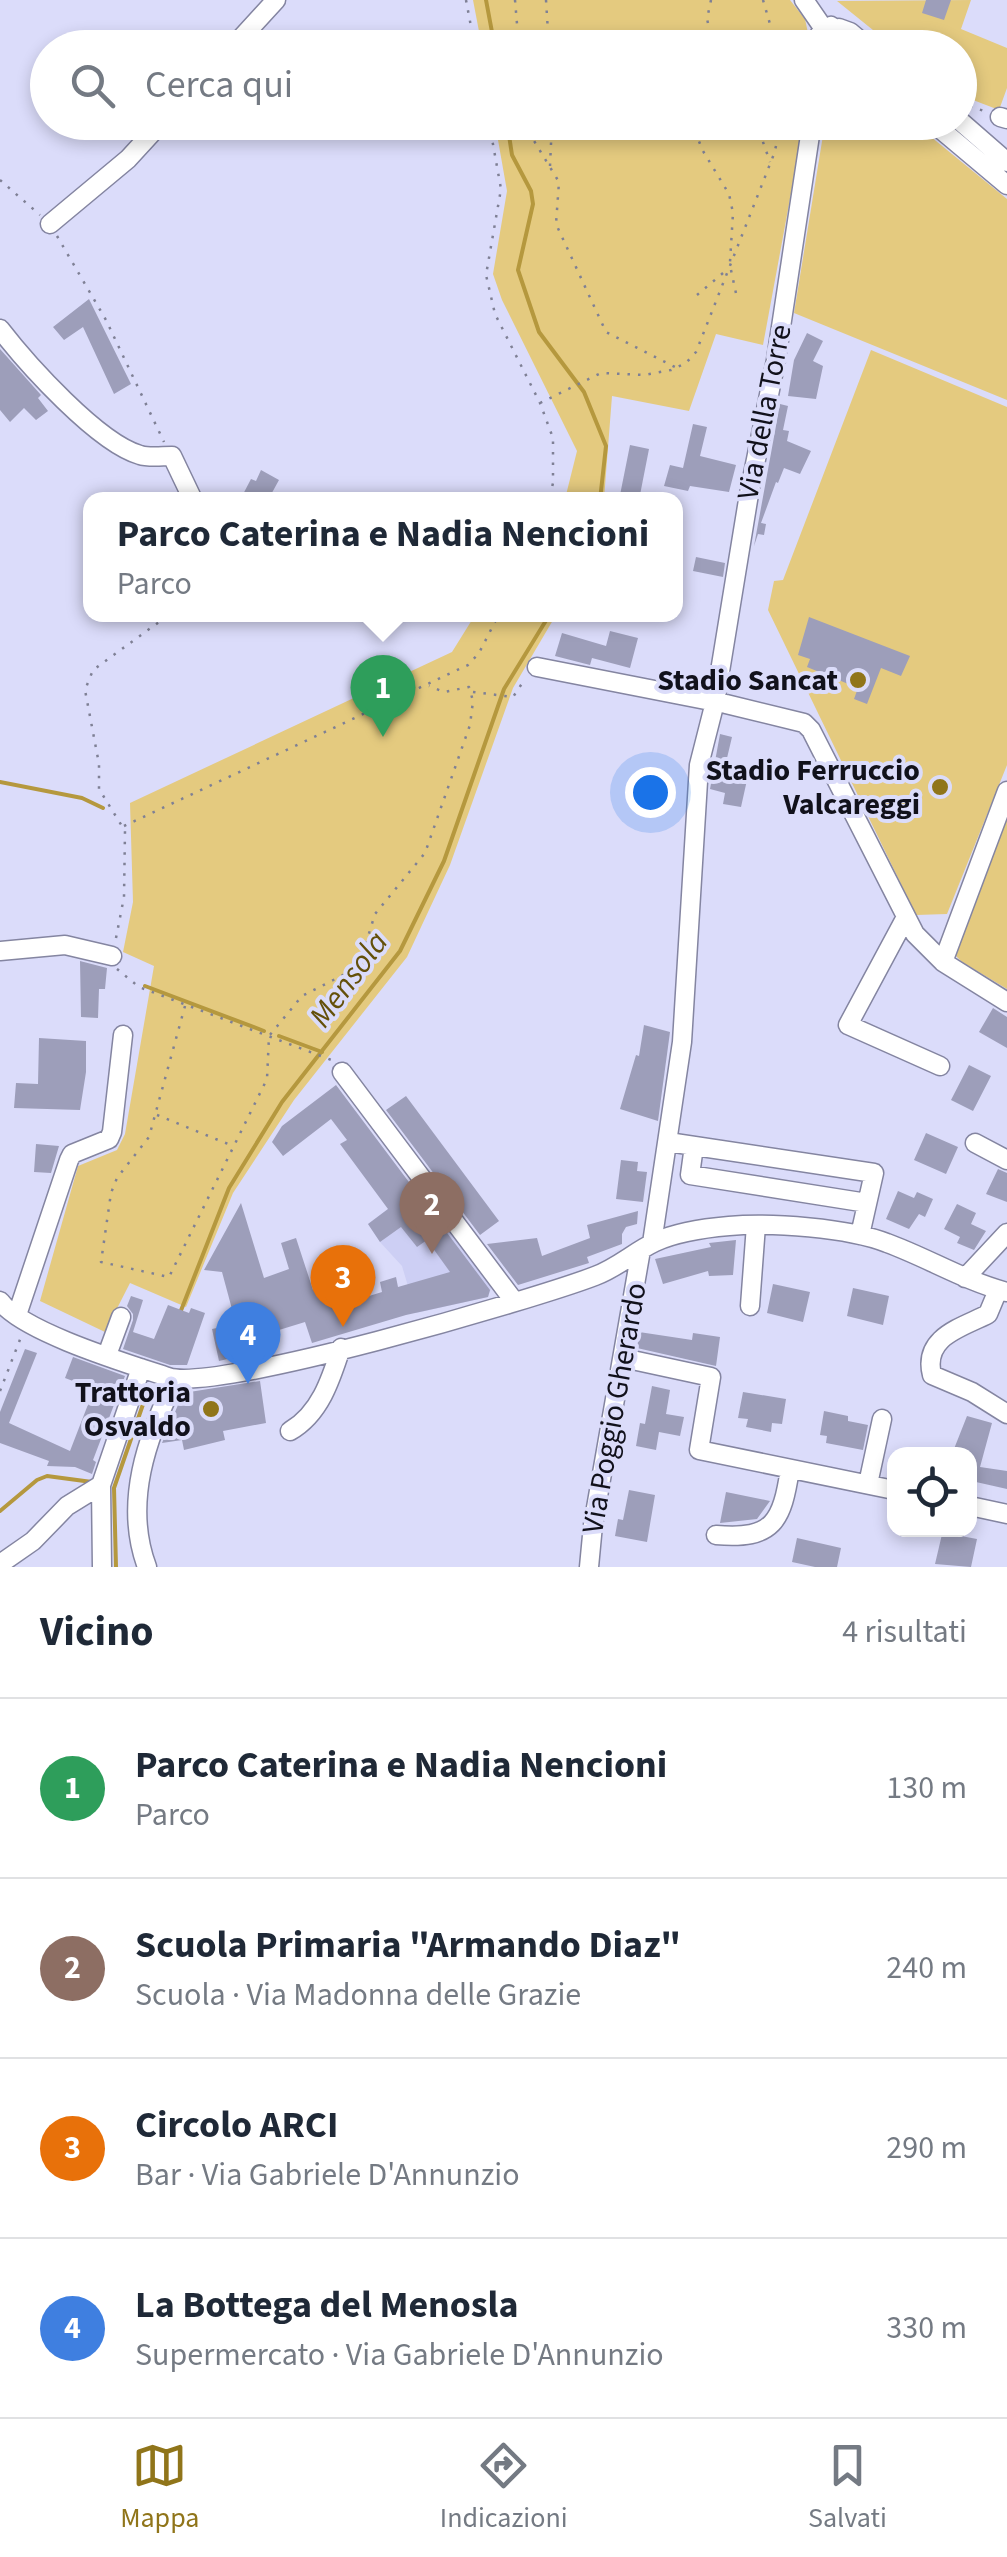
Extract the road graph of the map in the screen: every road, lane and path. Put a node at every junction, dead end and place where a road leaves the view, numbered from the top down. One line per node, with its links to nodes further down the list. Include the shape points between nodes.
1 (276, 0): 8 (street)
2 (466, 0): 9 (path)
3 (515, 0): 10 (path)
4 (546, 0): 11 (path)
5 (763, 0): 13 (path)
6 (804, 0): 14 (street)
7 (709, 1): 12 (path)
8 (248, 30)
9 (472, 30)
10 (518, 30)
11 (547, 30)
12 (710, 30)
13 (772, 30)
14 (826, 30)
15 (977, 109): 16 (path)
16 (1003, 118)
17 (977, 136): 27 (street)
18 (145, 140): 32 (street)
19 (492, 140): 38 (path, via 502,188 486,275 494,314)
20 (534, 140): 29 (path)
21 (551, 140): 29 (path)
22 (698, 140): 33 (path, via 729,194)
23 (762, 140): 28 (path)
24 (777, 140): 28 (path)
25 (809, 140): 47 (street, Via della Torre)
26 (953, 140): 31 (street)
27 (1007, 162)
28 (771, 164): 33 (path)
29 (550, 167): 37 (path, via 560,182 556,224 606,332)
30 (0, 180): 32 (path)
31 (1007, 186)
32 (50, 224): 39 (path)
33 (730, 267): 34 (path); 35 (path); 37 (path, via 696,352)
34 (697, 295)
35 (736, 298)
36 (0, 329): 39 (street, via 26,363 102,434 140,456)
37 (677, 367): 38 (path, via 601,373)
38 (540, 403): 41 (path, via 553,438)
39 (172, 456): 40 (street)
40 (190, 492)
41 (551, 492)
42 (159, 622): 49 (path, via 93,670 86,690 98,789)
43 (496, 622): 45 (path, via 468,666)
44 (537, 668): 46 (path, via 513,697); 47 (street)
45 (429, 686): 46 (path); 49 (path)
46 (472, 692): 57 (path, via 470,725 424,853 375,914 362,956 349,972 302,996)
47 (714, 702): 50 (street, via 808,726); 61 (street, Via della Torre, via 696,794 682,1042)
48 (1007, 791): 53 (street)
49 (122, 827): 52 (path, via 124,898)
50 (906, 917): 53 (street); 59 (street, via 848,1026)
51 (0, 950): 52 (street, via 65,945)
52 (112, 956): 55 (path, via 139,987)
53 (942, 962): 54 (street)
54 (1007, 1002)
55 (185, 1004): 57 (path); 60 (path)
56 (122, 1035): 77 (street, via 112,1132 69,1160)
57 (269, 1036): 58 (path); 63 (path, via 268,1080)
58 (337, 1065): 73 (street)
59 (940, 1066)
60 (155, 1114): 63 (path); 63 (path, via 149,1137 111,1193 101,1262 168,1278)
61 (668, 1142): 64 (street); 70 (street, Via della Torre)
62 (975, 1143): 65 (street)
63 (234, 1146)
64 (694, 1146): 66 (street, via 690,1175); 66 (street, via 874,1173)
65 (1007, 1160)
66 (867, 1202): 69 (street)
67 (756, 1225): 69 (street); 70 (street, via 690,1232); 75 (street)
68 (1007, 1233): 71 (street)
69 (860, 1235): 71 (street)
70 (647, 1247): 73 (street, via 597,1276); 80 (street, Via Poggio Gherardo)
71 (965, 1278): 72 (street)
72 (1002, 1291): 84 (street, via 988,1314 944,1338 930,1367)
73 (514, 1300): 78 (street)
74 (0, 1301): 77 (street)
75 (750, 1306)
76 (121, 1317): 79 (street)
77 (22, 1318): 79 (street); 83 (path)
78 (341, 1348): 82 (street, via 202,1380); 86 (street, via 330,1384)
79 (106, 1355): 81 (street)
80 (623, 1358): 87 (street, via 711,1377 701,1441); 97 (street, Via Poggio Gherardo)
81 (144, 1369): 82 (street); 89 (street)
82 (171, 1378): 96 (street, via 137,1484)
83 (0, 1391)
84 (1007, 1414)
85 (882, 1419): 88 (street)
86 (290, 1431)
87 (790, 1469): 88 (street); 93 (street, via 784,1506 771,1526 742,1537)
88 (868, 1484): 90 (street)
89 (100, 1485): 94 (street); 95 (street)
90 (887, 1488)
91 (977, 1508): 92 (street)
92 (1007, 1514)
93 (716, 1534)
94 (0, 1564)
95 (102, 1567)
96 (148, 1567)
97 (589, 1567)

